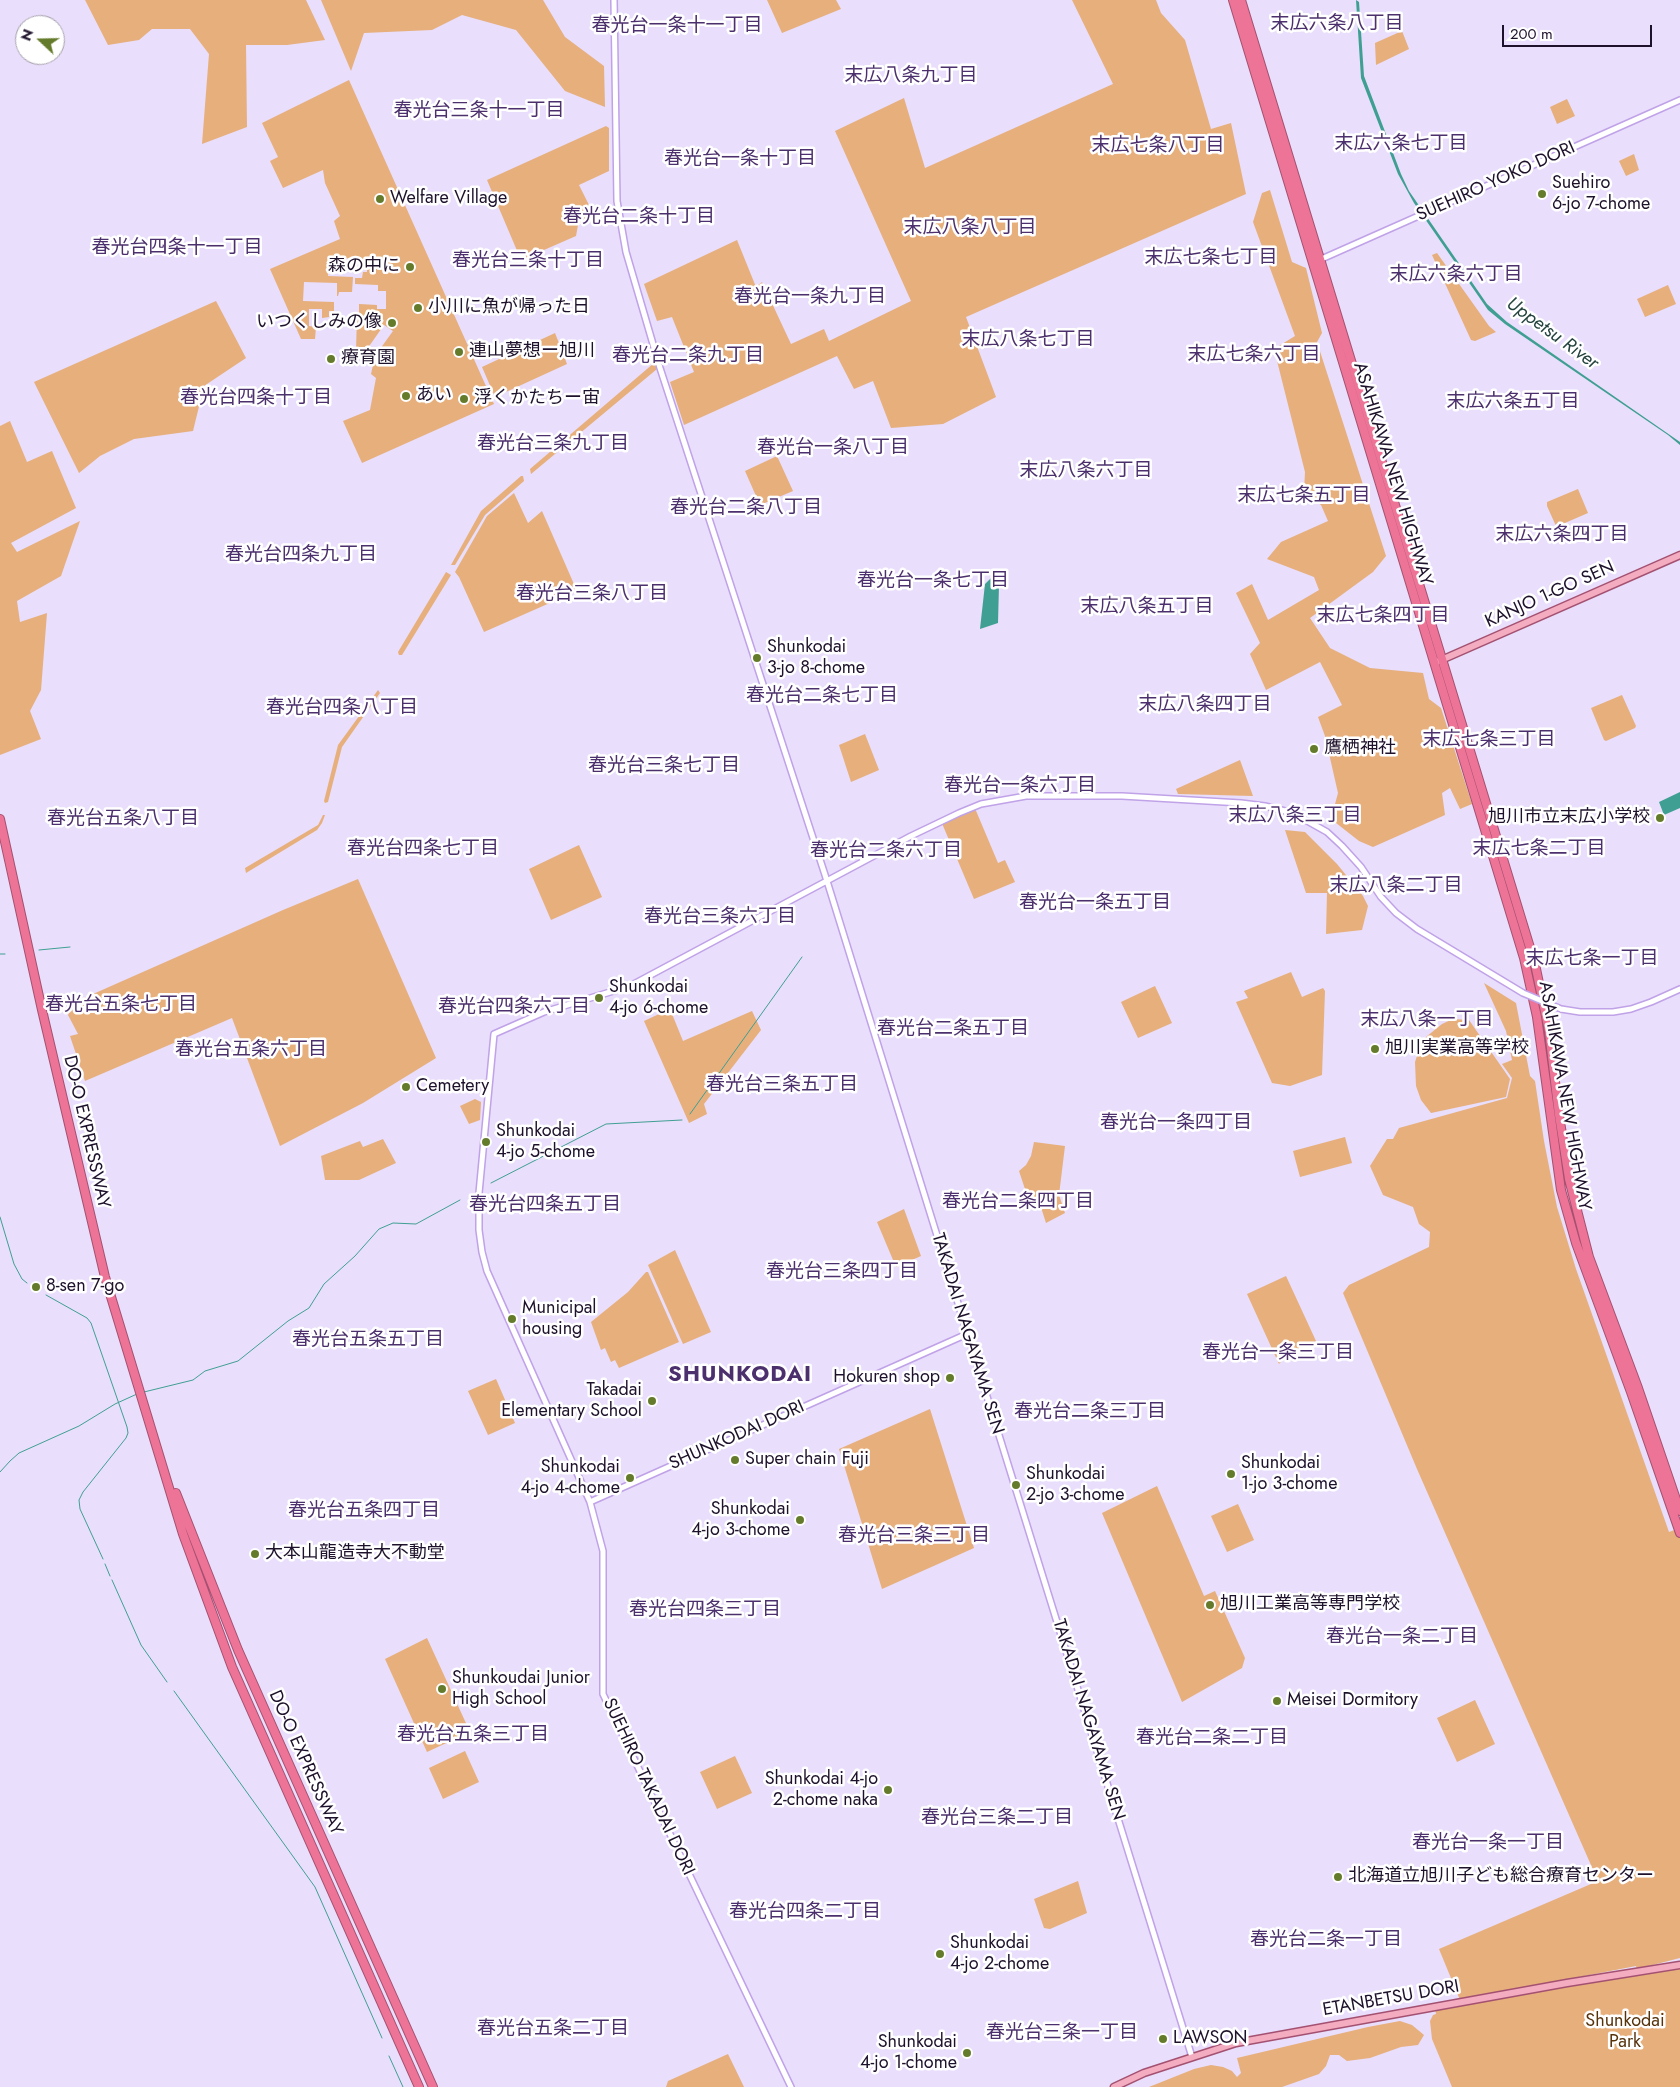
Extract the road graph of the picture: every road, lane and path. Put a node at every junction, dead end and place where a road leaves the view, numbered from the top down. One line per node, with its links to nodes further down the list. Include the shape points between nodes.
1 (614, 0): 11 (street, TAKADAI NAGAYAMA SEN, via 617,201 626,252 660,368)
2 (1233, 0): 6 (highway, ASAHIKAWA NEW HIGHWAY)
3 (1241, 0): 5 (highway, ASAHIKAWA NEW HIGHWAY)
4 (1680, 100): 5 (street, SUEHIRO YOKO DORI)
5 (1321, 260): 6 (street, SUEHIRO YOKO DORI); 8 (highway, ASAHIKAWA NEW HIGHWAY)
6 (1312, 262): 9 (highway, ASAHIKAWA NEW HIGHWAY)
7 (1680, 555): 8 (main road, KANJO 1-GO SEN)
8 (1442, 660): 9 (main road, KANJO 1-GO SEN); 16 (highway, ASAHIKAWA NEW HIGHWAY, via 1542,994 1564,1148 1589,1257)
9 (1433, 663): 17 (highway, ASAHIKAWA NEW HIGHWAY, via 1524,958 1536,1017 1561,1190 1576,1243)
10 (0, 819): 14 (highway, DO-O EXPRESSWAY, via 96,1242)
11 (827, 881): 12 (street, SUEHIRO TAKADAI DORI, bridge, via 959,812 1019,796 1122,796 1265,806 1298,815 1327,832 1353,857 1396,913 1523,993 1561,1009 1600,1012 1631,1009); 13 (street, TAKADAI NAGAYAMA SEN); 15 (street, SUEHIRO TAKADAI DORI, via 630,986 544,1012 494,1034 479,1192 478,1230 482,1252 487,1271)
12 (1680, 989)
13 (967, 1334): 15 (street, SHUNKODAI DORI); 19 (street, TAKADAI NAGAYAMA SEN)
14 (158, 1447): 20 (highway, DO-O EXPRESSWAY, via 197,1575 226,1654); 21 (highway, DO-O EXPRESSWAY, via 238,1650)
15 (590, 1502): 22 (street, SUEHIRO TAKADAI DORI, via 603,1551 603,1694)
16 (1680, 1511)
17 (1680, 1533)
18 (1680, 1965): 19 (main road, ETANBETSU DORI, via 1236,2043)
19 (1192, 2057): 23 (main road, ETANBETSU DORI)
20 (419, 2087)
21 (433, 2087)
22 (791, 2087)
23 (1114, 2087)

